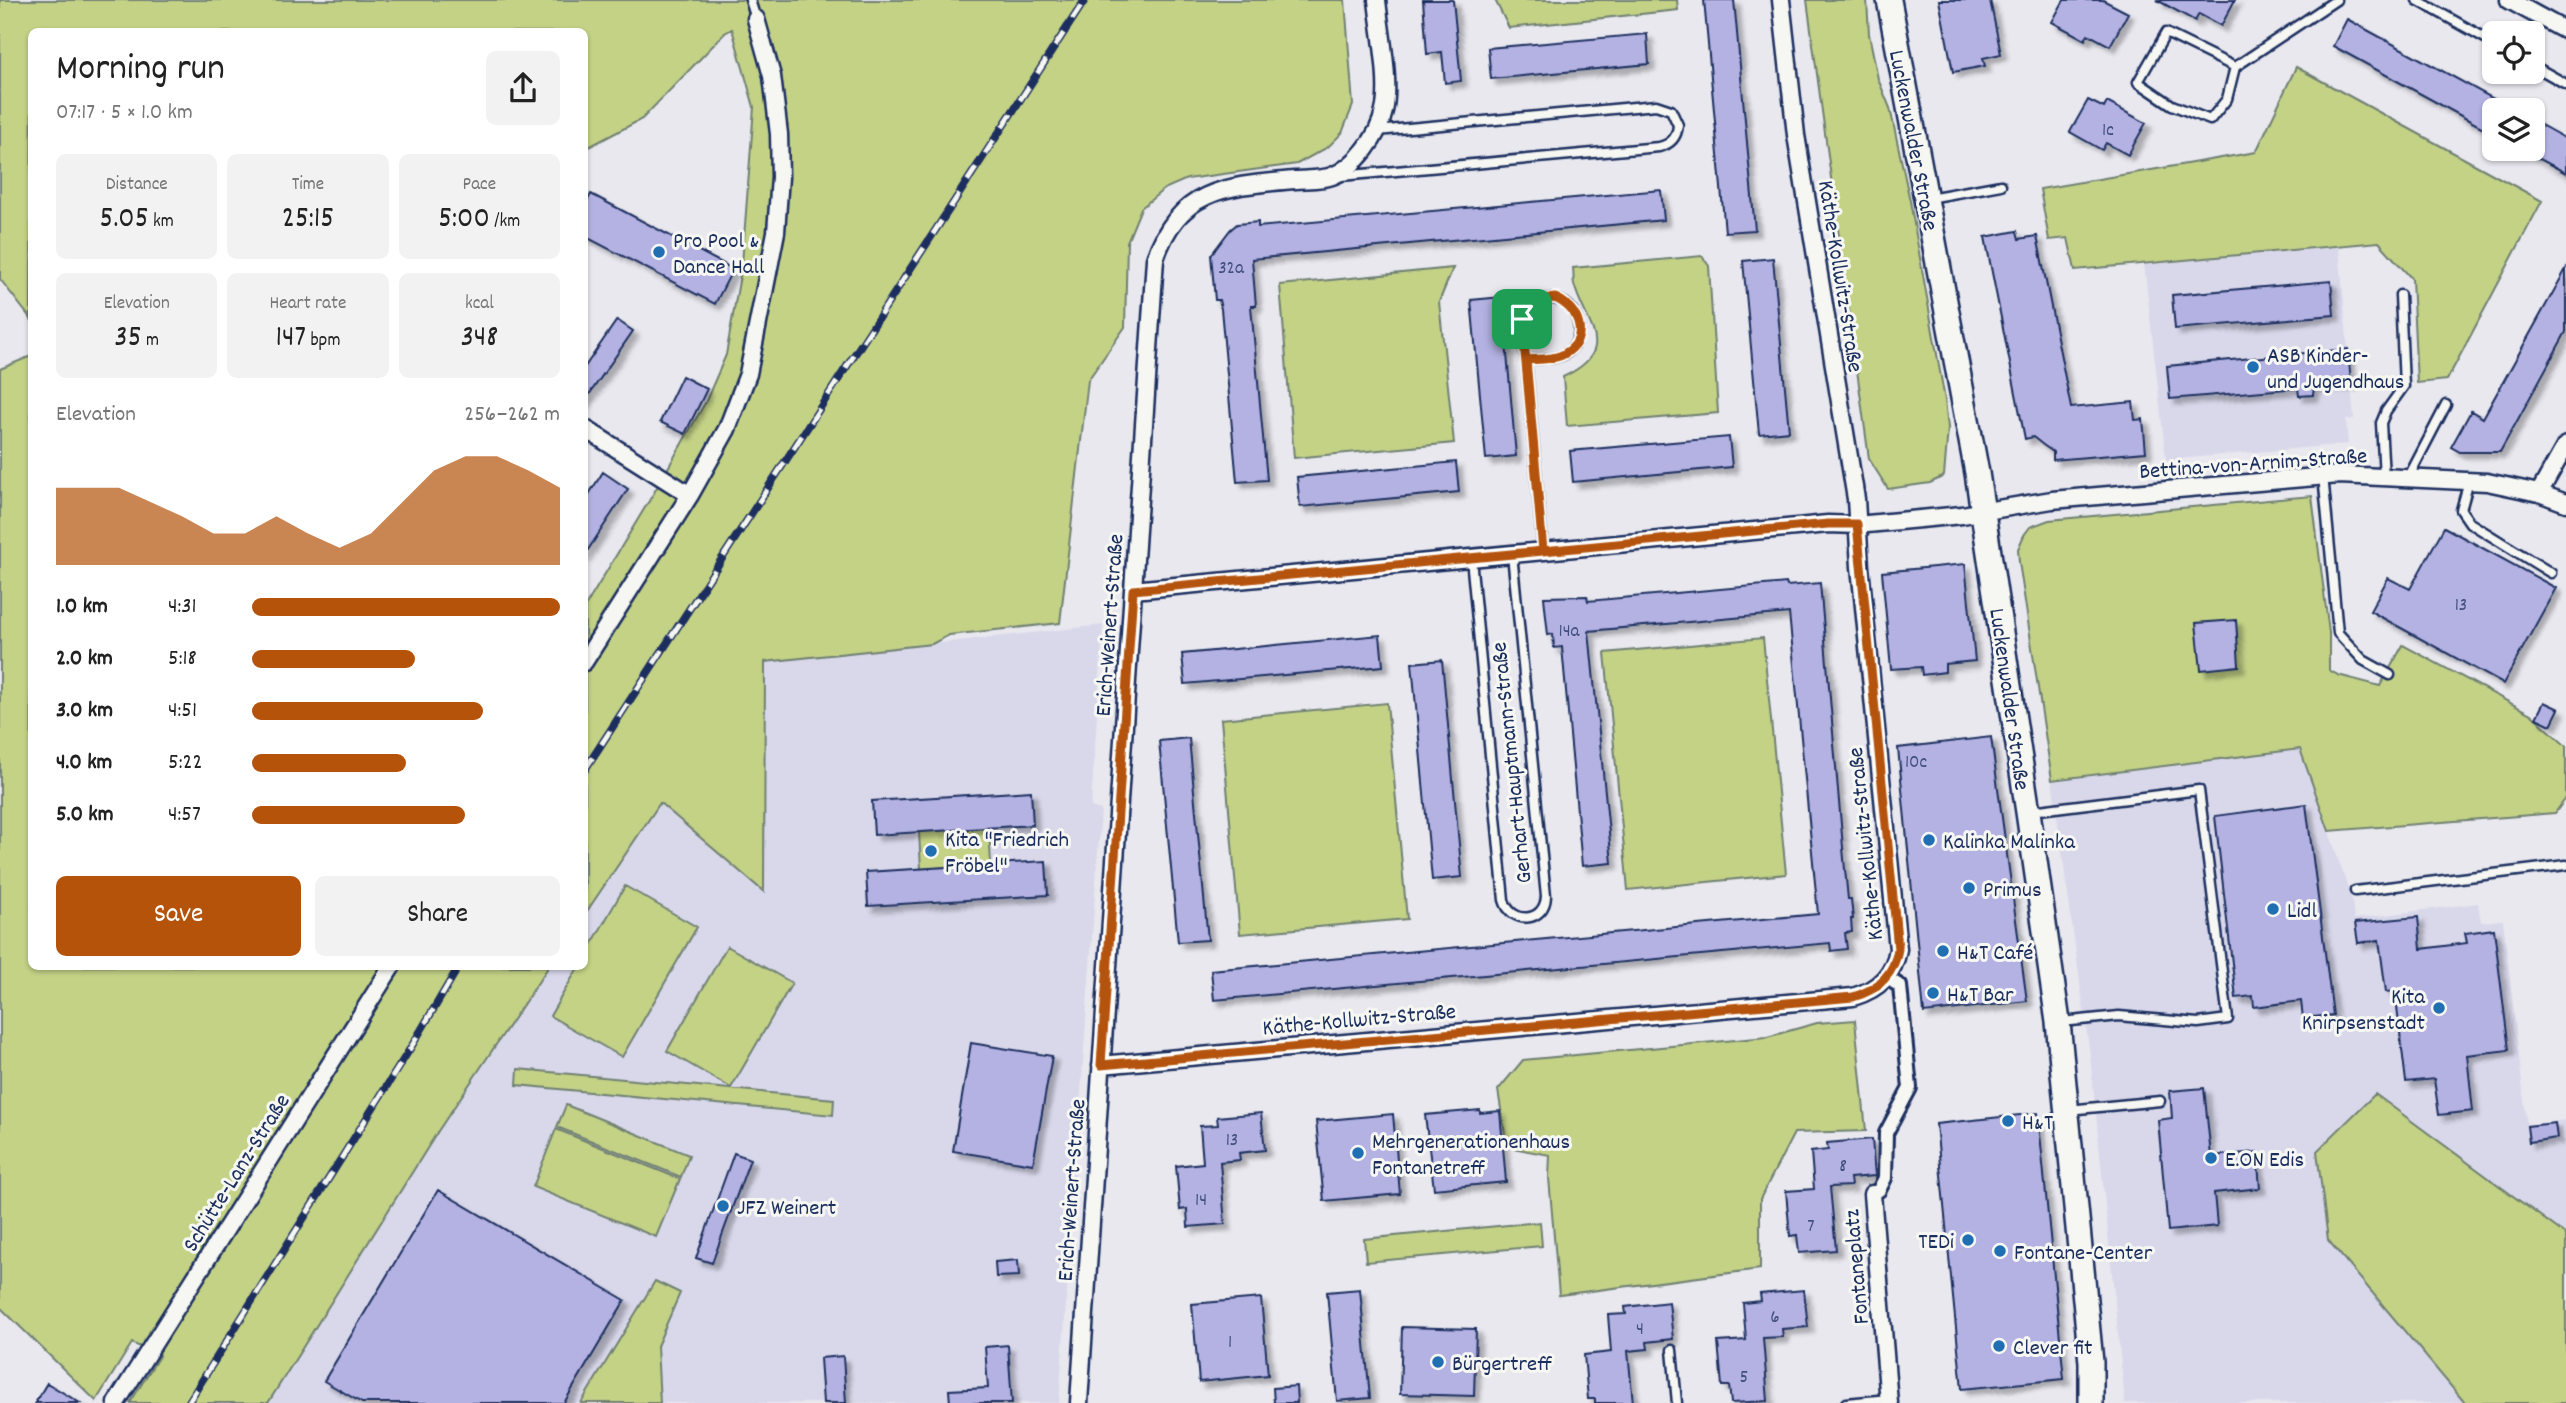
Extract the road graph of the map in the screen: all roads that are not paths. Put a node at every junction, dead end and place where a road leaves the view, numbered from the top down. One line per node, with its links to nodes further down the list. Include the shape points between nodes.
1 (750, 0): 8 (lane)
2 (1377, 0): 14 (street, via 1386,93)
3 (1781, 0): 31 (street, Käthe-Kollwitz-Straße, via 1796,135)
4 (1889, 0): 17 (main road, Luckenwalder Straße)
5 (2336, 0): 11 (lane)
6 (2417, 0): 10 (lane)
7 (2510, 0): 9 (street)
8 (756, 19): 28 (street, via 772,76 779,134 776,232 748,374 727,429)
9 (2566, 31)
10 (2482, 36)
11 (2235, 67): 11 (lane, via 2227,99 2210,120 2172,105 2138,82 2166,33)
12 (2545, 72): 13 (lane)
13 (2566, 84)
14 (1377, 131): 15 (street, via 1360,154); 15 (lane, via 1656,106 1671,110 1678,125 1674,139 1659,147)
15 (1331, 177): 36 (street, Erich-Weinert-Straße, via 1215,191 1179,214 1160,243 1152,276)
16 (2001, 185): 17 (lane)
17 (1926, 199): 30 (main road, Luckenwalder Straße)
18 (2400, 295): 24 (lane, via 2404,386 2381,423)
19 (1526, 360): 19 (lane, via 1562,355 1571,349 1577,340 1578,319 1565,302 1545,299 1525,310); 32 (lane)
20 (2446, 405): 25 (lane)
21 (588, 431): 28 (street)
22 (2566, 445): 27 (street)
23 (2323, 475): 24 (street, Bettina-von-Arnim-Straße); 30 (street, Bettina-von-Arnim-Straße, via 2052,500); 38 (lane, via 2339,633 2363,660)
24 (2384, 477): 25 (street, Bettina-von-Arnim-Straße)
25 (2407, 478): 26 (street, Bettina-von-Arnim-Straße)
26 (2469, 481): 27 (street, Bettina-von-Arnim-Straße); 35 (lane, via 2461,510 2469,523)
27 (2539, 494): 29 (street, Bettina-von-Arnim-Straße)
28 (690, 495): 37 (street)
29 (2566, 503)
30 (1983, 512): 31 (street); 39 (main road, Luckenwalder Straße)
31 (1857, 524): 32 (street); 43 (street, Käthe-Kollwitz-Straße, via 1898,949)
32 (1543, 551): 33 (street)
33 (1512, 554): 34 (street); 34 (lane, Gerhart-Hauptmann-Straße, via 1546,896 1539,913 1527,918 1514,916 1504,900)
34 (1471, 558): 36 (street)
35 (2551, 573)
36 (1133, 590): 45 (street, Erich-Weinert-Straße)
37 (588, 656)
38 (2390, 675)
39 (2028, 812): 44 (main road, Luckenwalder Straße); 44 (lane, via 2199,790 2228,1019 2198,1023 2119,1016)
40 (2566, 865): 41 (lane)
41 (2355, 891)
42 (389, 970): 51 (street, Schütte-Lanz-Straße)
43 (1887, 978): 45 (street, Käthe-Kollwitz-Straße, via 1853,997); 48 (street, Fontaneplatz, via 1900,986 1910,1088 1886,1133 1885,1178)
44 (2059, 1022): 47 (main road, Luckenwalder Straße)
45 (1101, 1065): 52 (street, Erich-Weinert-Straße)
46 (2160, 1101): 47 (lane)
47 (2068, 1110): 55 (main road, Luckenwalder Straße)
48 (1872, 1195): 50 (street, Fontaneplatz)
49 (1672, 1350): 53 (lane)
50 (1889, 1401): 54 (lane)
51 (116, 1403)
52 (1079, 1403)
53 (1677, 1403)
54 (1846, 1403)
55 (2091, 1403)

